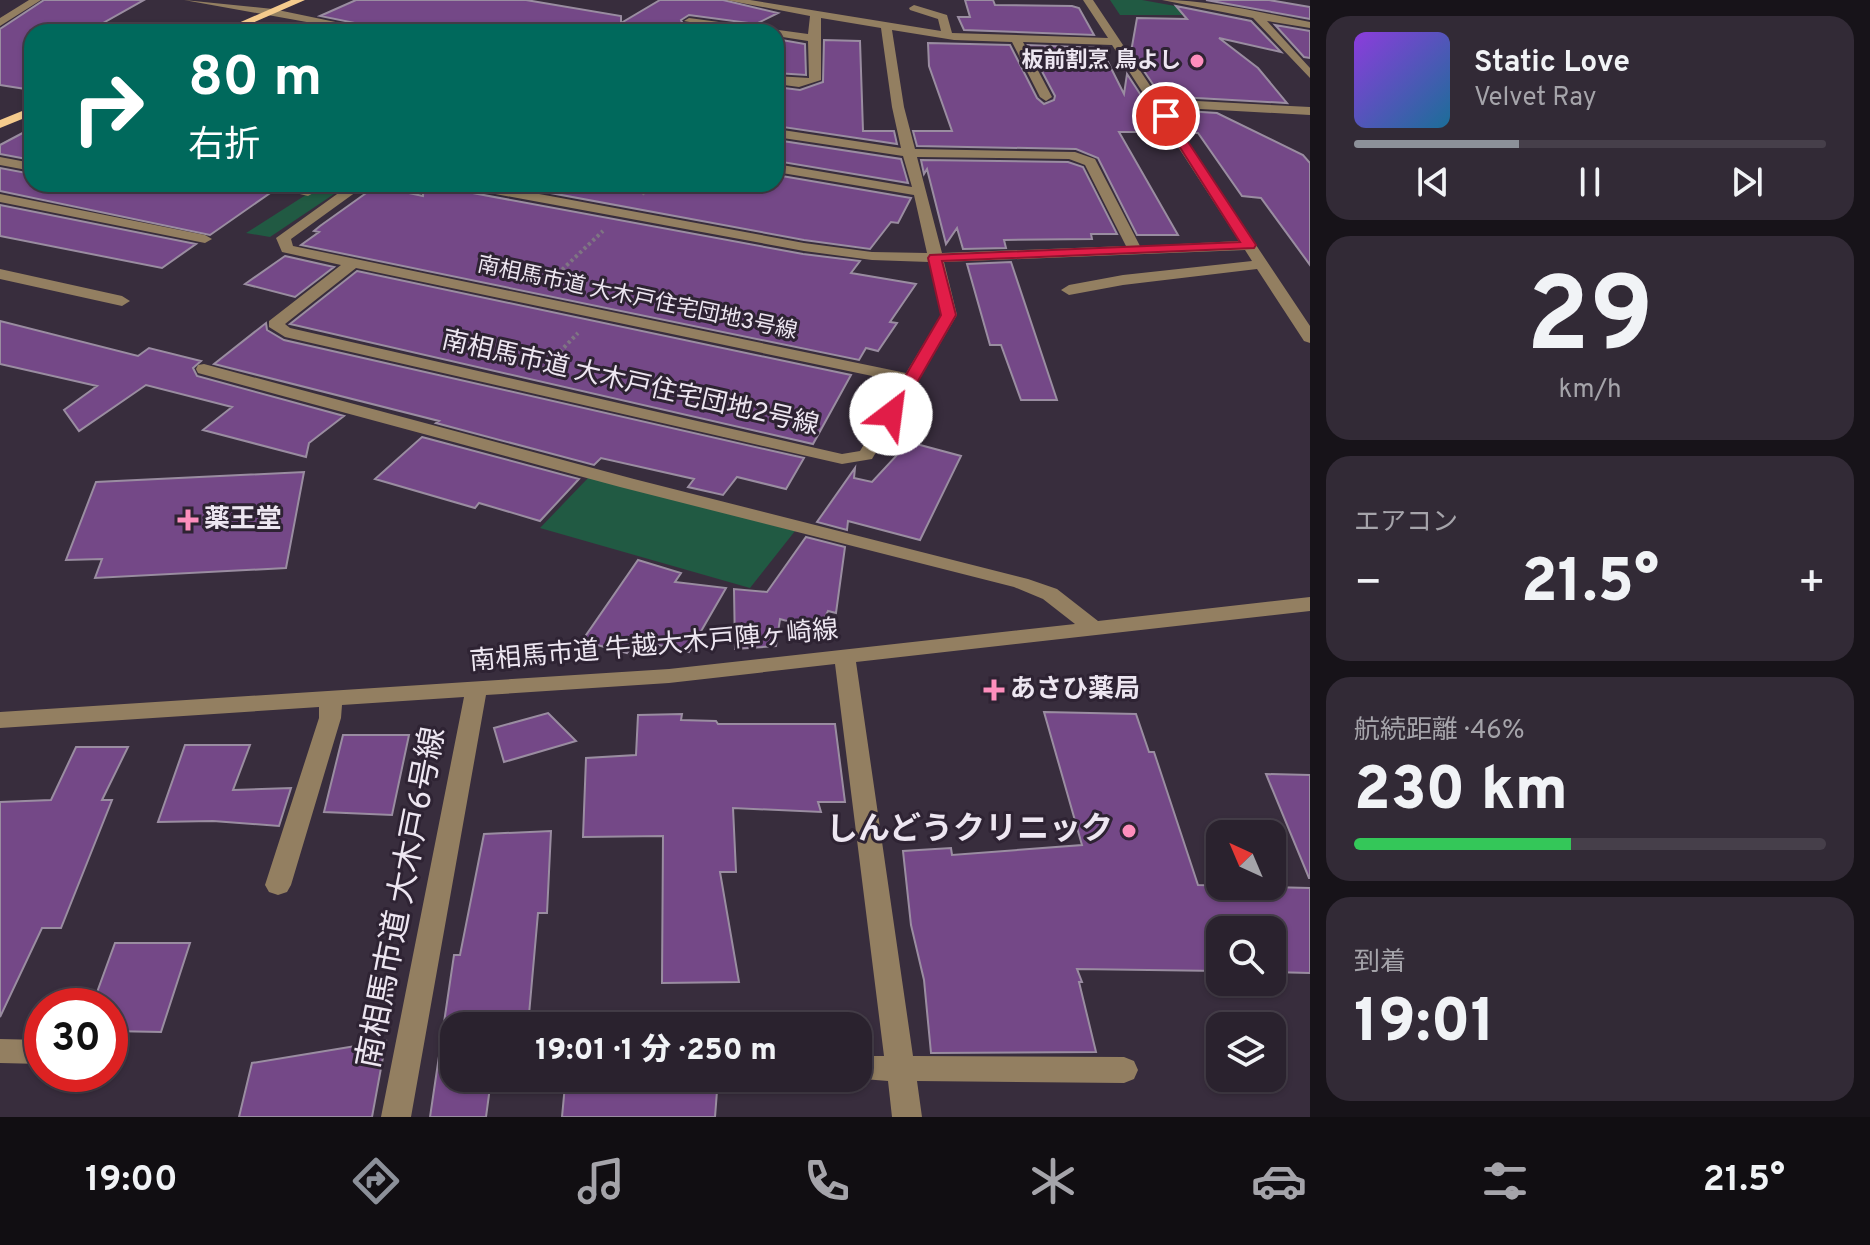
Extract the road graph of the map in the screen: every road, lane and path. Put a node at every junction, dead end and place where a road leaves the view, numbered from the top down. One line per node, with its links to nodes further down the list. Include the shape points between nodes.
1 (36, 0): 13 (street)
2 (189, 0): 9 (street)
3 (300, 0): 9 (main road)
4 (731, 0): 10 (street)
5 (1088, 0): 23 (street)
6 (1167, 0): 11 (street)
7 (1243, 0): 11 (street)
8 (914, 8): 20 (street, via 943,17)
9 (271, 12): 14 (main road); 15 (street)
10 (816, 14): 18 (street); 21 (street)
11 (1257, 16): 17 (street); 24 (street)
12 (689, 21): 16 (street)
13 (0, 23)
14 (242, 24)
15 (336, 24)
16 (711, 24)
17 (1310, 25)
18 (886, 26): 20 (street); 33 (street, 南相馬市道 大木戸住宅団地2号線)
19 (784, 34): 21 (street)
20 (947, 36): 22 (street)
21 (813, 38): 26 (street, via 815,80)
22 (1016, 40): 23 (street); 27 (street)
23 (1116, 42): 28 (street)
24 (1306, 65): 25 (street)
25 (1310, 75)
26 (784, 81)
27 (1046, 97)
28 (1157, 103): 29 (street); 43 (street)
29 (1310, 111)
30 (24, 114): 31 (main road)
31 (0, 124)
32 (784, 134): 33 (street)
33 (909, 153): 39 (street, 南相馬市道 大木戸住宅団地2号線); 44 (street, via 1070,155 1090,162)
34 (0, 161): 35 (street)
35 (24, 166)
36 (784, 169): 39 (street)
37 (349, 192): 46 (street, via 283,238 287,249)
38 (507, 192): 41 (street)
39 (920, 192): 45 (street, 南相馬市道 大木戸住宅団地2号線)
40 (0, 198): 42 (street)
41 (621, 213): 45 (street, via 829,251); 50 (path)
42 (205, 239)
43 (1249, 245): 44 (street); 47 (street)
44 (1135, 250): 45 (street)
45 (935, 258): 55 (street, 南相馬市道 大木戸住宅団地2号線, via 949,315)
46 (354, 262): 50 (street, 南相馬市道 大木戸住宅団地3号線); 56 (street, 南相馬市道 大木戸住宅団地2号線, via 275,324 285,332)
47 (1262, 264): 49 (street); 53 (street)
48 (0, 274): 51 (street)
49 (1069, 290)
50 (530, 299): 52 (street, 南相馬市道 大木戸住宅団地3号線)
51 (122, 301)
52 (597, 313): 55 (street, 南相馬市道 大木戸住宅団地3号線); 56 (path)
53 (1310, 338)
54 (204, 369): 58 (street, via 1021,583 1050,594)
55 (912, 379): 56 (street, 南相馬市道 大木戸住宅団地2号線, via 866,455 842,459)
56 (525, 387)
57 (1310, 604): 58 (street, 南相馬市道 牛越大木戸陣ヶ崎線)
58 (1095, 629): 59 (street, 南相馬市道 牛越大木戸陣ヶ崎線)
59 (845, 658): 60 (street, 南相馬市道 牛越大木戸陣ヶ崎線); 67 (street)
60 (476, 691): 61 (street, 南相馬市道 牛越大木戸陣ヶ崎線); 69 (street, 南相馬市道 大木戸6号線)
61 (331, 700): 62 (street, 南相馬市道 牛越大木戸陣ヶ崎線); 63 (street)
62 (0, 720)
63 (278, 885)
64 (0, 1051): 65 (street)
65 (24, 1052)
66 (872, 1068): 67 (street)
67 (901, 1068): 68 (street); 70 (street)
68 (1124, 1070)
69 (396, 1117)
70 (907, 1117)

